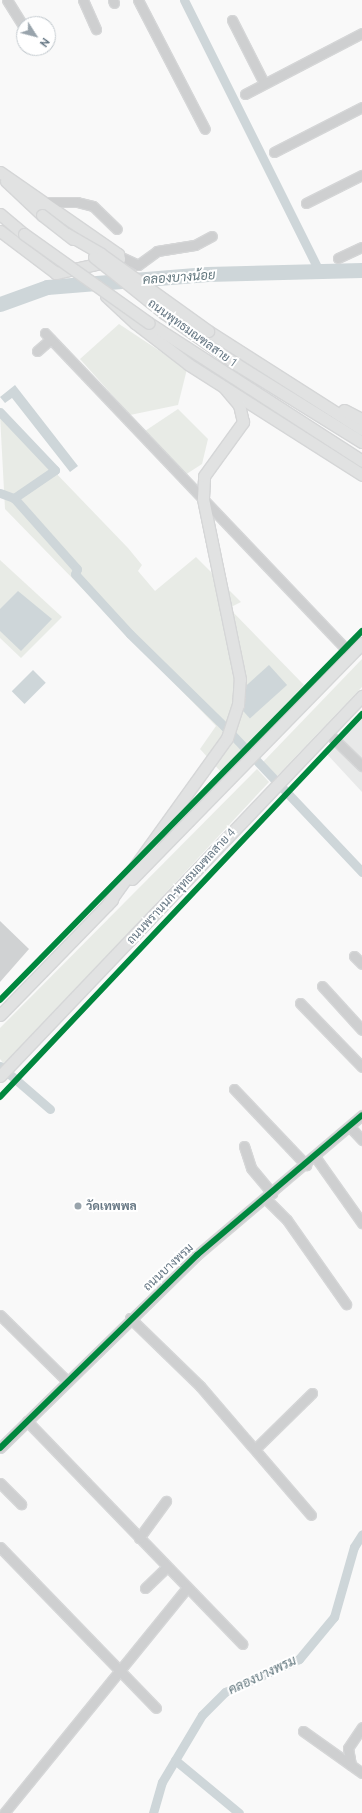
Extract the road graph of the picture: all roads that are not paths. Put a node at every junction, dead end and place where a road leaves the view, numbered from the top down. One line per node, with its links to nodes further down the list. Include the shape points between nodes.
1 (7, 0): 4 (street)
2 (83, 0): 6 (street)
3 (138, 0): 11 (street)
4 (17, 16)
5 (232, 20): 8 (street)
6 (96, 29)
7 (362, 33): 8 (street)
8 (264, 83): 9 (street)
9 (245, 94)
10 (362, 107): 12 (street)
11 (205, 129)
12 (274, 152)
13 (0, 174): 15 (main road); 20 (main road, ถนนพุทธมณฑลสาย 1, bridge, via 42,215)
14 (362, 175): 16 (street)
15 (46, 202): 18 (street, via 78,202 93,206); 23 (main road)
16 (306, 203)
17 (0, 214): 25 (main road, ถนนพุทธมณฑลสาย 1, bridge)
18 (117, 229)
19 (0, 231): 23 (main road, via 56,273 116,262)
20 (67, 234): 27 (main road, bridge, via 102,254 208,331); 31 (main road, ถนนพุทธมณฑลสาย 1, bridge, via 164,313 236,364)
21 (212, 236): 23 (street, via 195,244 157,251 138,265)
22 (362, 247): 24 (street)
23 (119, 256)
24 (338, 258)
25 (100, 289): 28 (main road, ถนนพุทธมณฑลสาย 1, bridge); 28 (main road, bridge, via 135,323)
26 (38, 351): 34 (street, via 48,336)
27 (283, 379): 29 (main road); 30 (main road)
28 (226, 382): 32 (main road, ถนนพุทธมณฑลสาย 1); 33 (main road); 34 (main road, via 239,405 243,422 204,476)
29 (362, 419)
30 (362, 429)
31 (362, 442)
32 (362, 461)
33 (362, 475)
34 (203, 498): 36 (street); 40 (main road, via 240,679 232,727 227,738)
35 (362, 643): 36 (main road)
36 (351, 654): 40 (main road)
37 (362, 696): 38 (main road, ถนนพรานนก-พุทธมณฑลสาย 4)
38 (327, 732): 39 (street); 48 (main road, ถนนพรานนก-พุทธมณฑลสาย 4)
39 (362, 766)
40 (107, 905): 45 (main road)
41 (354, 956): 42 (street)
42 (362, 964)
43 (322, 986): 46 (street)
44 (300, 1003): 47 (street)
45 (0, 1015)
46 (362, 1030)
47 (362, 1067)
48 (5, 1071)
49 (234, 1089): 55 (street)
50 (362, 1115): 51 (street, ถนนบางพรม)
51 (350, 1127): 52 (street); 54 (street, ถนนบางพรม)
52 (362, 1140)
53 (244, 1146): 56 (street, via 250,1168)
54 (316, 1158): 55 (street, ถนนบางพรม); 57 (street)
55 (306, 1165): 56 (street, ถนนบางพรม)
56 (269, 1196): 58 (street); 60 (street, ถนนบางพรม, via 197,1255)
57 (362, 1223)
58 (346, 1304)
59 (0, 1315): 61 (street)
60 (130, 1318): 61 (street, ถนนบางพรม); 65 (street, via 200,1386)
61 (66, 1380): 63 (street, ถนนบางพรม)
62 (312, 1393): 65 (street)
63 (26, 1421): 64 (street, ถนนบางพรม); 70 (street)
64 (1, 1445)
65 (255, 1449): 69 (street)
66 (0, 1483): 68 (street)
67 (166, 1501): 70 (street)
68 (21, 1504)
69 (311, 1515)
70 (139, 1538): 72 (street)
71 (0, 1547): 76 (street)
72 (167, 1567): 73 (street); 74 (street)
73 (145, 1588)
74 (187, 1588): 75 (street); 76 (street)
75 (242, 1644)
76 (120, 1669): 77 (street); 82 (street)
77 (156, 1708)
78 (362, 1727): 80 (street, via 348,1748)
79 (303, 1730): 80 (street)
80 (351, 1765): 81 (street)
81 (362, 1773)
82 (4, 1813)

